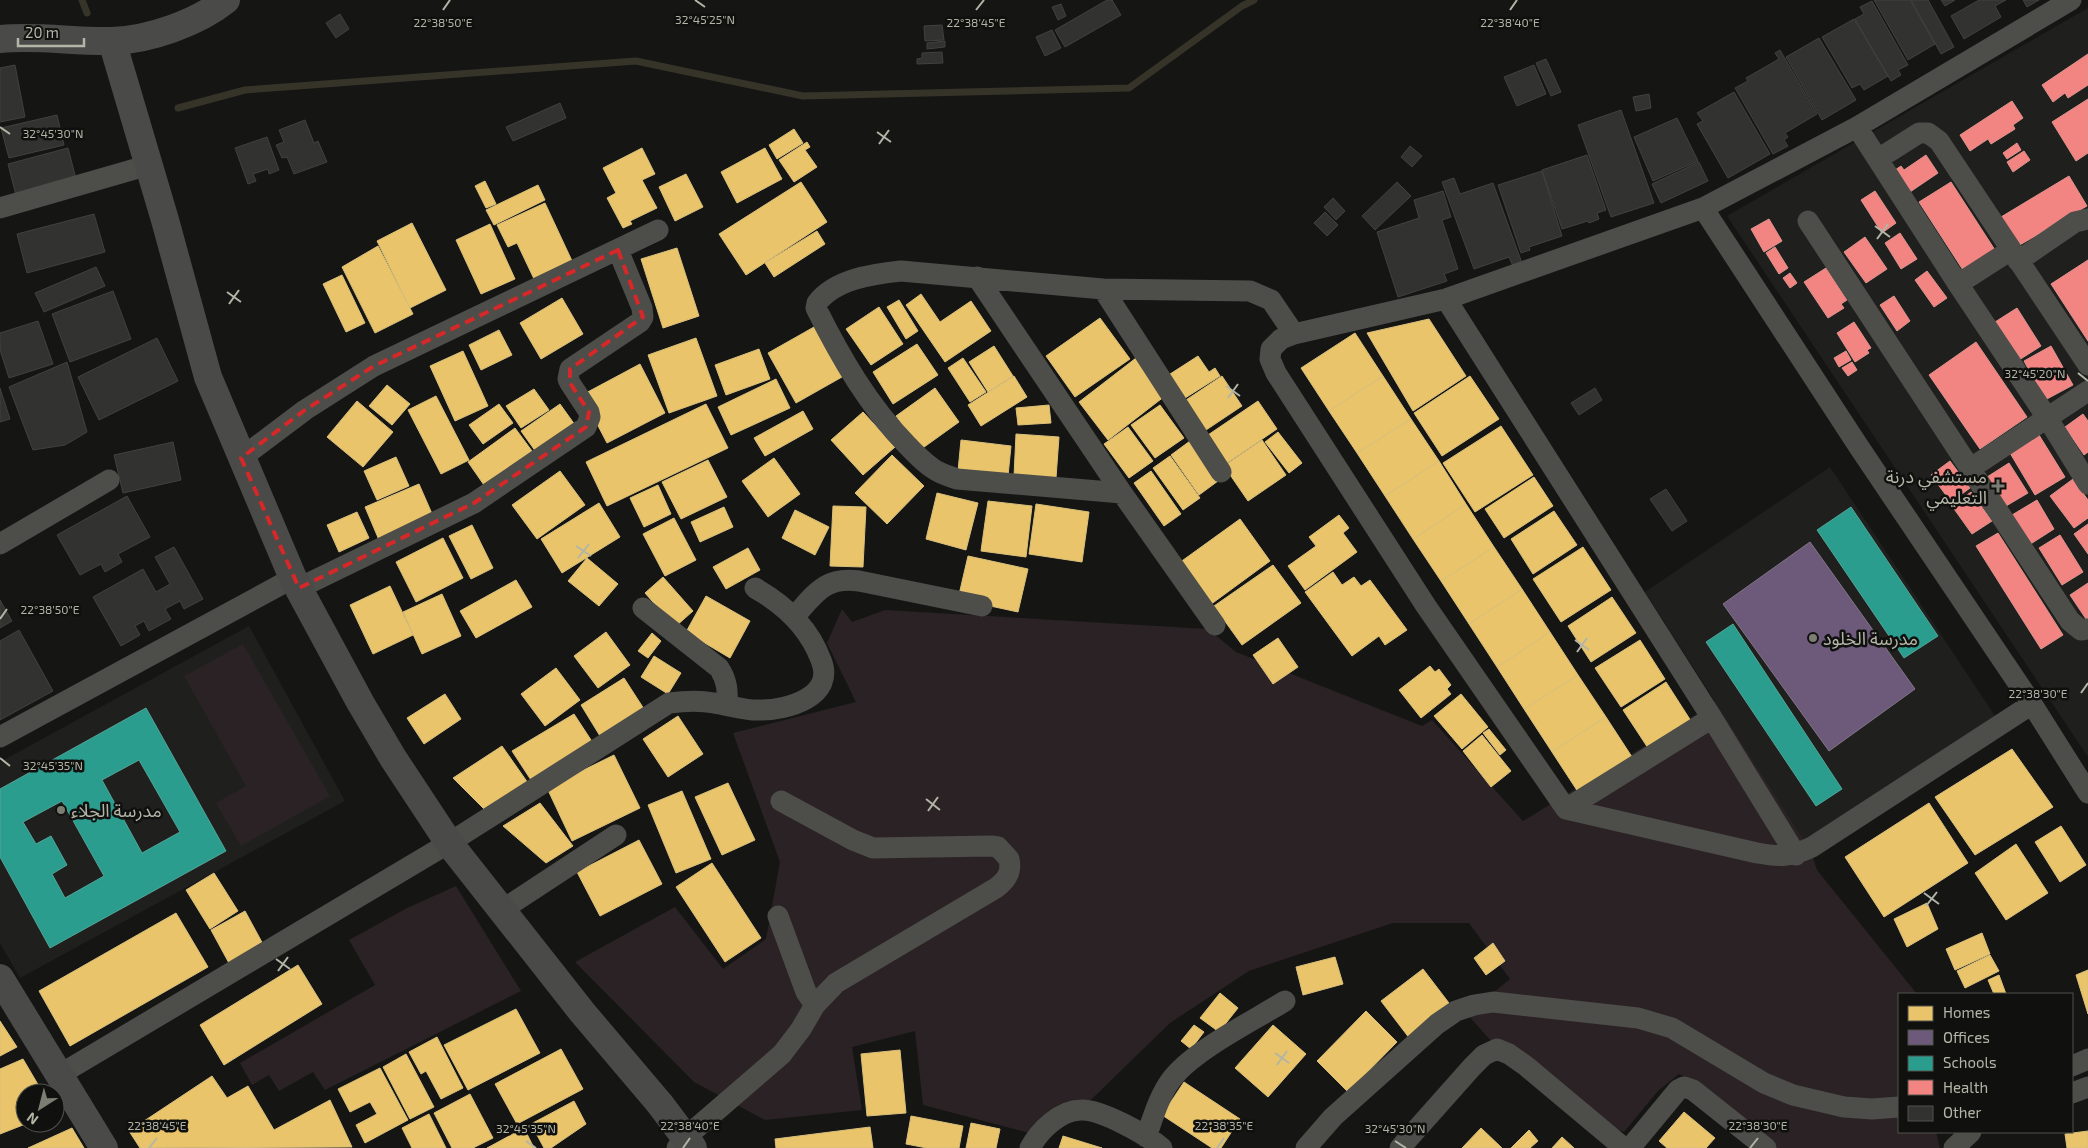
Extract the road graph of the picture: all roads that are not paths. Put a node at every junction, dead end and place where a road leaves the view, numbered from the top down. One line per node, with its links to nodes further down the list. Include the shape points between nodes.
1 (226, 0): 4 (street, via 190,22)
2 (2071, 0): 5 (street)
3 (0, 39): 4 (street)
4 (112, 41): 7 (street)
5 (1857, 127): 6 (street); 9 (street)
6 (1878, 159): 14 (street, via 1919,133 1928,133 1938,141); 16 (street)
7 (149, 165): 8 (street); 23 (street, via 208,377)
8 (0, 208)
9 (1703, 208): 18 (street); 37 (street)
10 (2088, 218): 14 (street)
11 (1808, 221): 24 (street)
12 (658, 230): 13 (street)
13 (618, 250): 23 (street, via 374,366 305,410); 30 (street, via 643,317 570,369 568,379 589,412 586,426 474,503)
14 (2014, 256): 16 (street); 20 (street)
15 (977, 277): 17 (street); 28 (street); 28 (street, via 901,271 877,273 835,289 818,301 816,308 868,398 896,434 938,472 957,479)
16 (1958, 284): 22 (street)
17 (1103, 289): 19 (street, via 1257,293 1276,305); 25 (street)
18 (1446, 299): 19 (street); 39 (street)
19 (1294, 334): 43 (street, via 1271,348 1270,359 1276,373 1426,606)
20 (2088, 365)
21 (2088, 391): 22 (street)
22 (2048, 419): 24 (street); 27 (street)
23 (241, 458): 30 (street)
24 (1971, 468): 36 (street, via 2070,621 2081,630)
25 (1221, 472)
26 (109, 480): 29 (street)
27 (2088, 484)
28 (1122, 493): 35 (street)
29 (0, 544)
30 (296, 583): 40 (street); 45 (street, via 360,702)
31 (755, 588): 34 (street)
32 (982, 606): 34 (street, via 859,581 839,580 823,586)
33 (643, 608): 38 (street, via 719,668 727,683)
34 (794, 617): 38 (street, via 823,664 820,688 805,700 776,709 758,711)
35 (1215, 625)
36 (2088, 629)
37 (2032, 704): 41 (street); 46 (street)
38 (727, 705): 45 (street, via 669,702)
39 (1712, 718): 43 (street); 46 (street)
40 (0, 737)
41 (2088, 793)
42 (781, 802): 51 (street, via 863,845 882,848 991,846 1005,852 1011,865 1007,878 996,888 836,982)
43 (1566, 809): 46 (street, via 1757,853)
44 (616, 835): 47 (street)
45 (449, 843): 47 (street); 54 (street)
46 (1796, 855)
47 (502, 910): 60 (street, via 582,1012 622,1057)
48 (778, 916): 51 (street, via 803,985)
49 (0, 978): 54 (street)
50 (1285, 1001): 59 (street, via 1185,1064 1162,1097)
51 (815, 1005): 60 (street, via 792,1042 772,1064)
52 (2088, 1060): 53 (street)
53 (2073, 1066)
54 (59, 1075): 61 (street)
55 (2088, 1087): 56 (street)
56 (2073, 1093)
57 (1898, 1107): 63 (street, via 1844,1107 1793,1095 1764,1083 1672,1028 1638,1018 1494,1002 1456,1010 1436,1024 1333,1116)
58 (1970, 1133): 68 (street)
59 (1154, 1142): 62 (street, via 1106,1116 1081,1110 1064,1114 1047,1126)
60 (685, 1144)
61 (104, 1148)
62 (1030, 1148)
63 (1306, 1148)
64 (1400, 1148): 65 (street, via 1472,1067 1484,1055 1497,1049 1526,1066)
65 (1624, 1148)
66 (1630, 1148): 67 (street, via 1678,1090 1684,1087 1693,1090)
67 (1766, 1148)
68 (1954, 1148)

